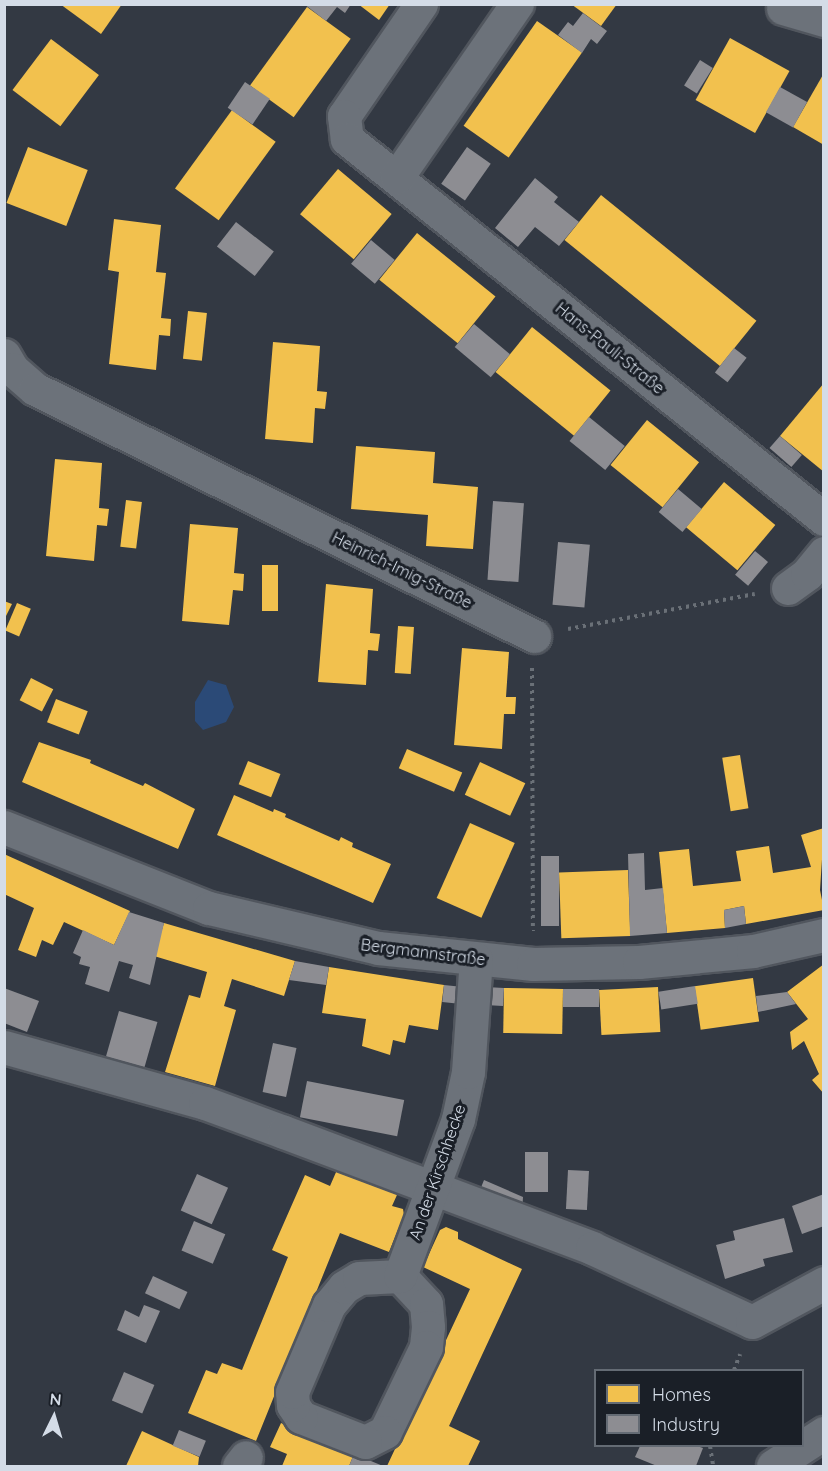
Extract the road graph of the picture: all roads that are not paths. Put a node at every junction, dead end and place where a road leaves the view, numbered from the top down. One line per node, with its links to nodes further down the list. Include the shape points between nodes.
1 (421, 4): 5 (street, Hans-Pauli-Straße, via 344,116 347,140)
2 (517, 4): 5 (street)
3 (783, 8): 4 (street)
4 (824, 20)
5 (397, 177): 7 (street, Hans-Pauli-Straße)
6 (7, 366): 10 (street, Heinrich-Imig-Straße, via 35,389)
7 (824, 519)
8 (824, 553): 9 (street, via 807,574)
9 (788, 588)
10 (534, 636)
11 (4, 826): 13 (street, Bergmannstraße, via 209,908 378,948)
12 (824, 935): 13 (street, Bergmannstraße, via 753,951 639,962 533,964)
13 (476, 959): 15 (street, An der Kirschhecke, via 468,1072 458,1119)
14 (4, 1047): 15 (street, via 205,1103)
15 (434, 1190): 16 (street, An der Kirschhecke); 17 (street, via 592,1248 752,1322)
16 (400, 1276): 16 (street, via 359,1278 344,1287 328,1305 292,1392 293,1405 301,1417 365,1442 385,1432 426,1347 428,1327 426,1305)
17 (824, 1283)
18 (824, 1433): 19 (street)
19 (804, 1446)
20 (803, 1447): 21 (street)
21 (773, 1467)

